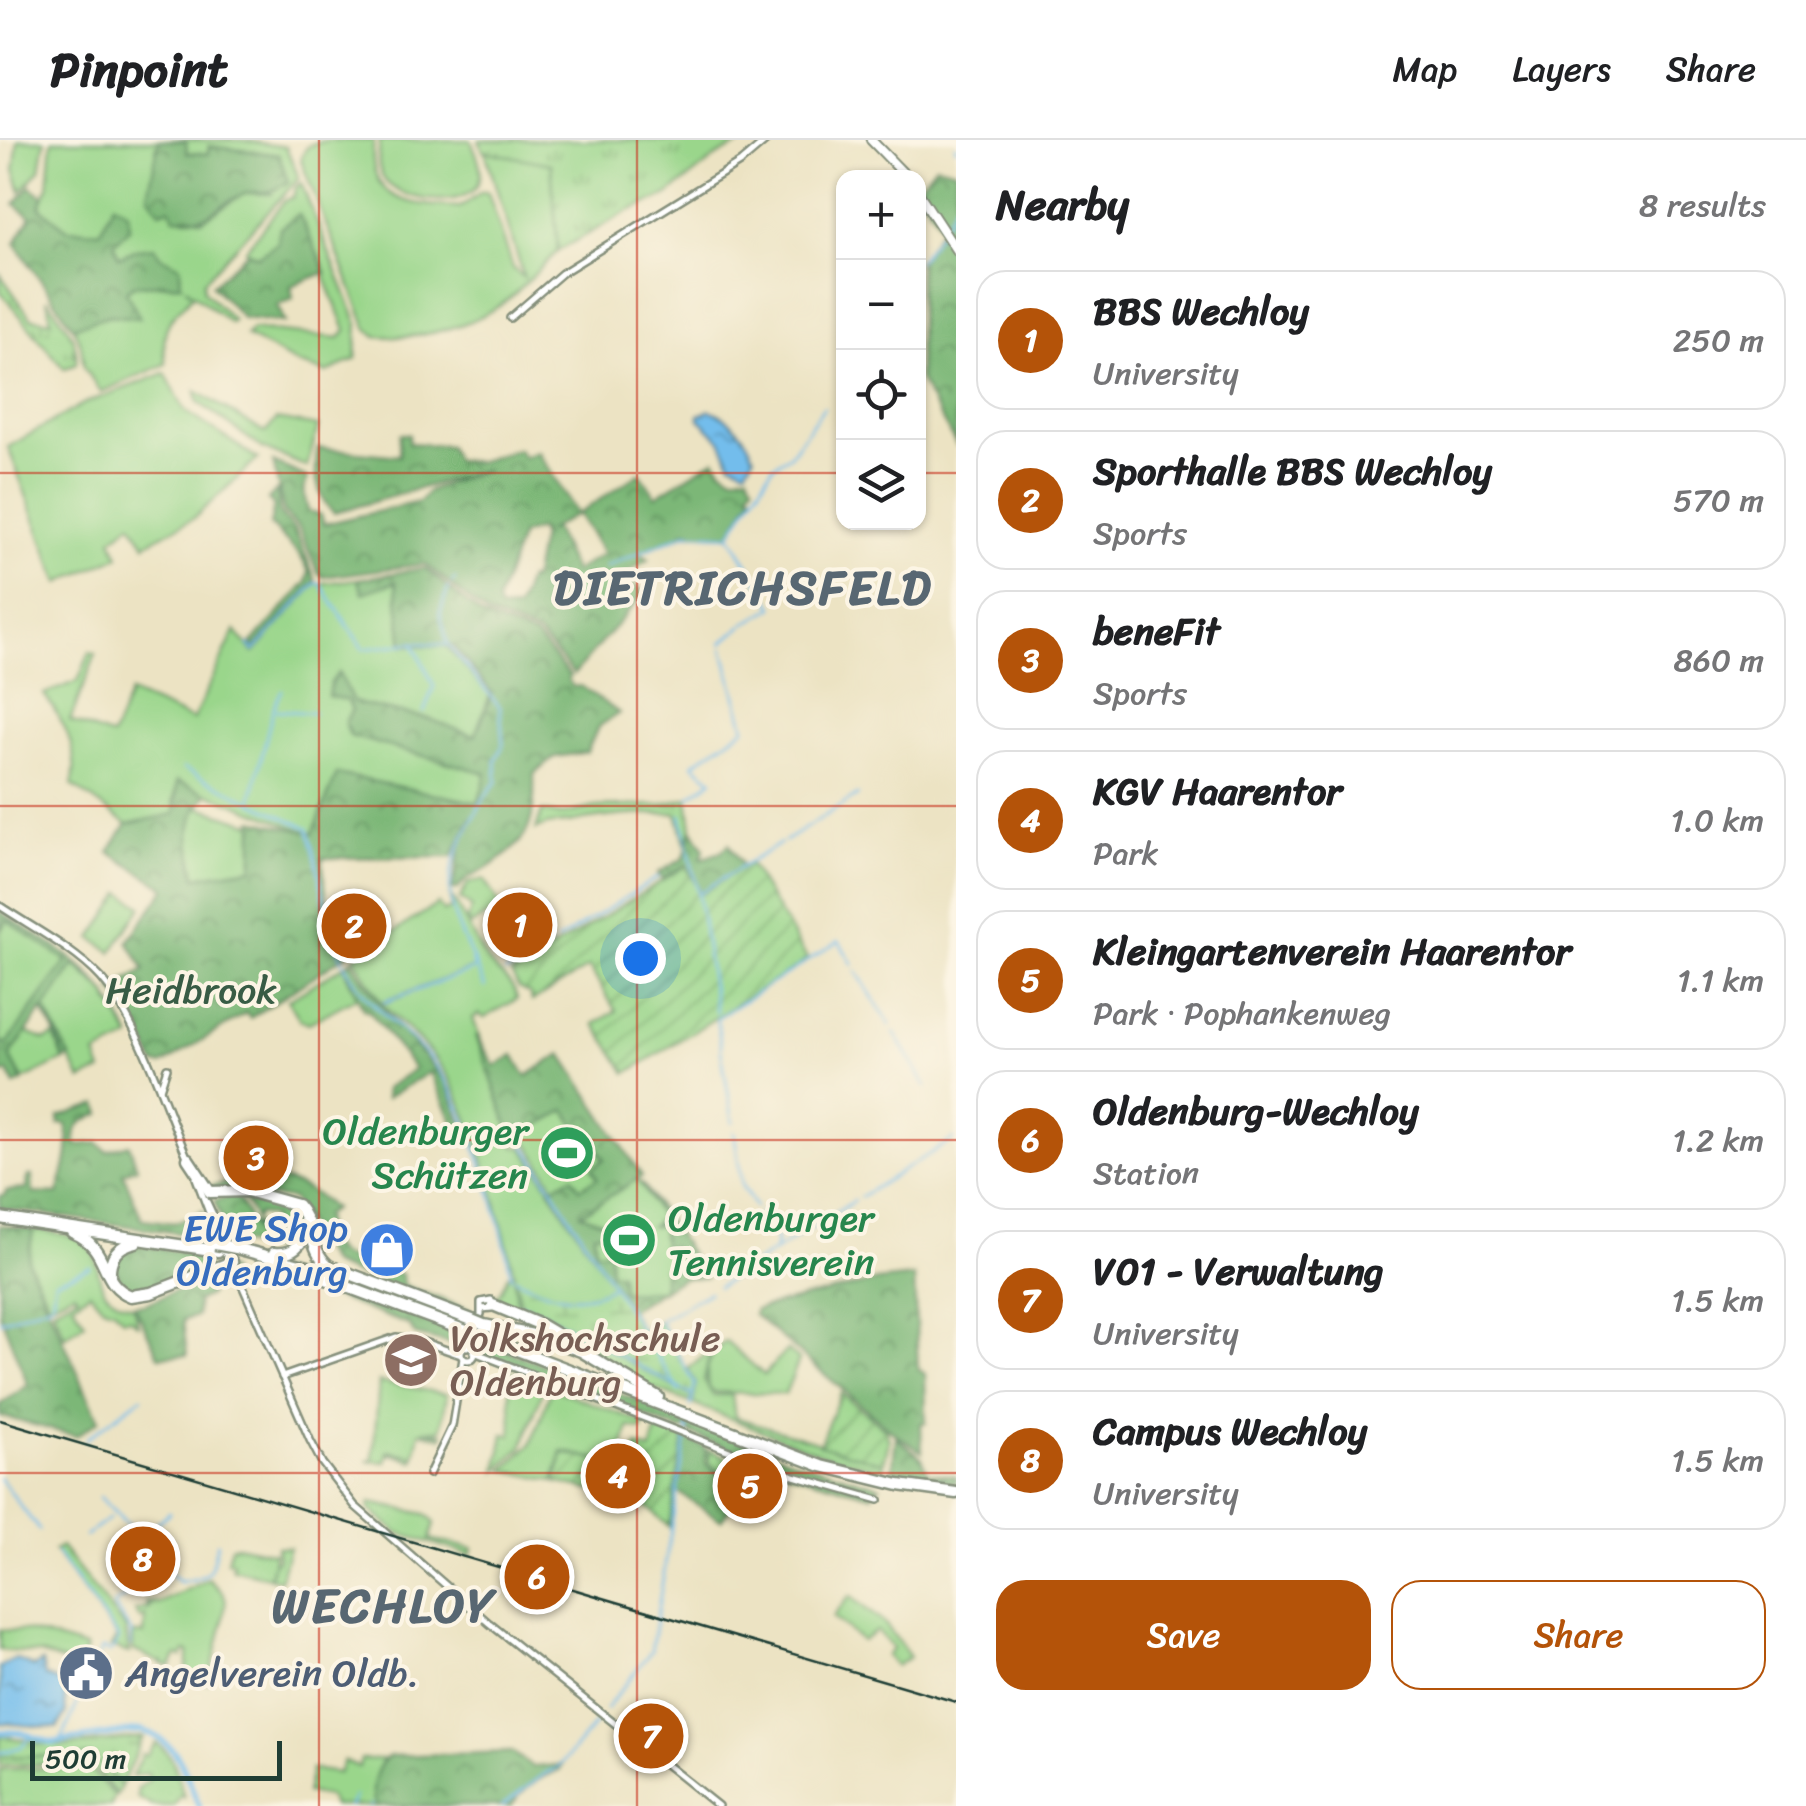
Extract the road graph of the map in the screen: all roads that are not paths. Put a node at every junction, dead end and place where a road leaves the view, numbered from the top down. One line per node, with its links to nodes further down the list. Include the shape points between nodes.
1 (767, 140): 6 (street, via 562,273)
2 (870, 140): 3 (main road)
3 (900, 170)
4 (926, 204): 5 (main road)
5 (956, 250)
6 (510, 318)
7 (0, 906): 9 (street, via 104,982)
8 (167, 1068): 9 (street)
9 (159, 1092): 10 (street)
10 (188, 1159): 11 (highway, via 207,1190); 12 (street)
11 (222, 1192): 12 (highway); 14 (highway, via 288,1200)
12 (205, 1200): 19 (street)
13 (0, 1215): 15 (highway); 17 (highway)
14 (307, 1221): 18 (highway, via 296,1248); 22 (highway, via 327,1265)
15 (58, 1227): 16 (highway); 20 (highway, via 93,1244)
16 (156, 1241): 17 (highway); 20 (highway, via 116,1251)
17 (216, 1248): 19 (highway, bridge)
18 (260, 1254): 19 (highway); 22 (highway)
19 (235, 1255): 20 (highway, via 145,1296); 22 (highway); 25 (street)
20 (114, 1286)
21 (487, 1309): 23 (highway, via 550,1330); 24 (street)
22 (477, 1328): 23 (highway); 26 (highway); 28 (highway, via 787,1454)
23 (580, 1351): 26 (highway)
24 (468, 1353): 25 (street, via 394,1338); 27 (street, via 452,1426); 30 (street, via 808,1480)
25 (282, 1377): 31 (street, via 322,1463 364,1515)
26 (658, 1397): 28 (highway)
27 (430, 1474)
28 (885, 1479): 29 (highway)
29 (956, 1490)
30 (879, 1500)
31 (718, 1806)

